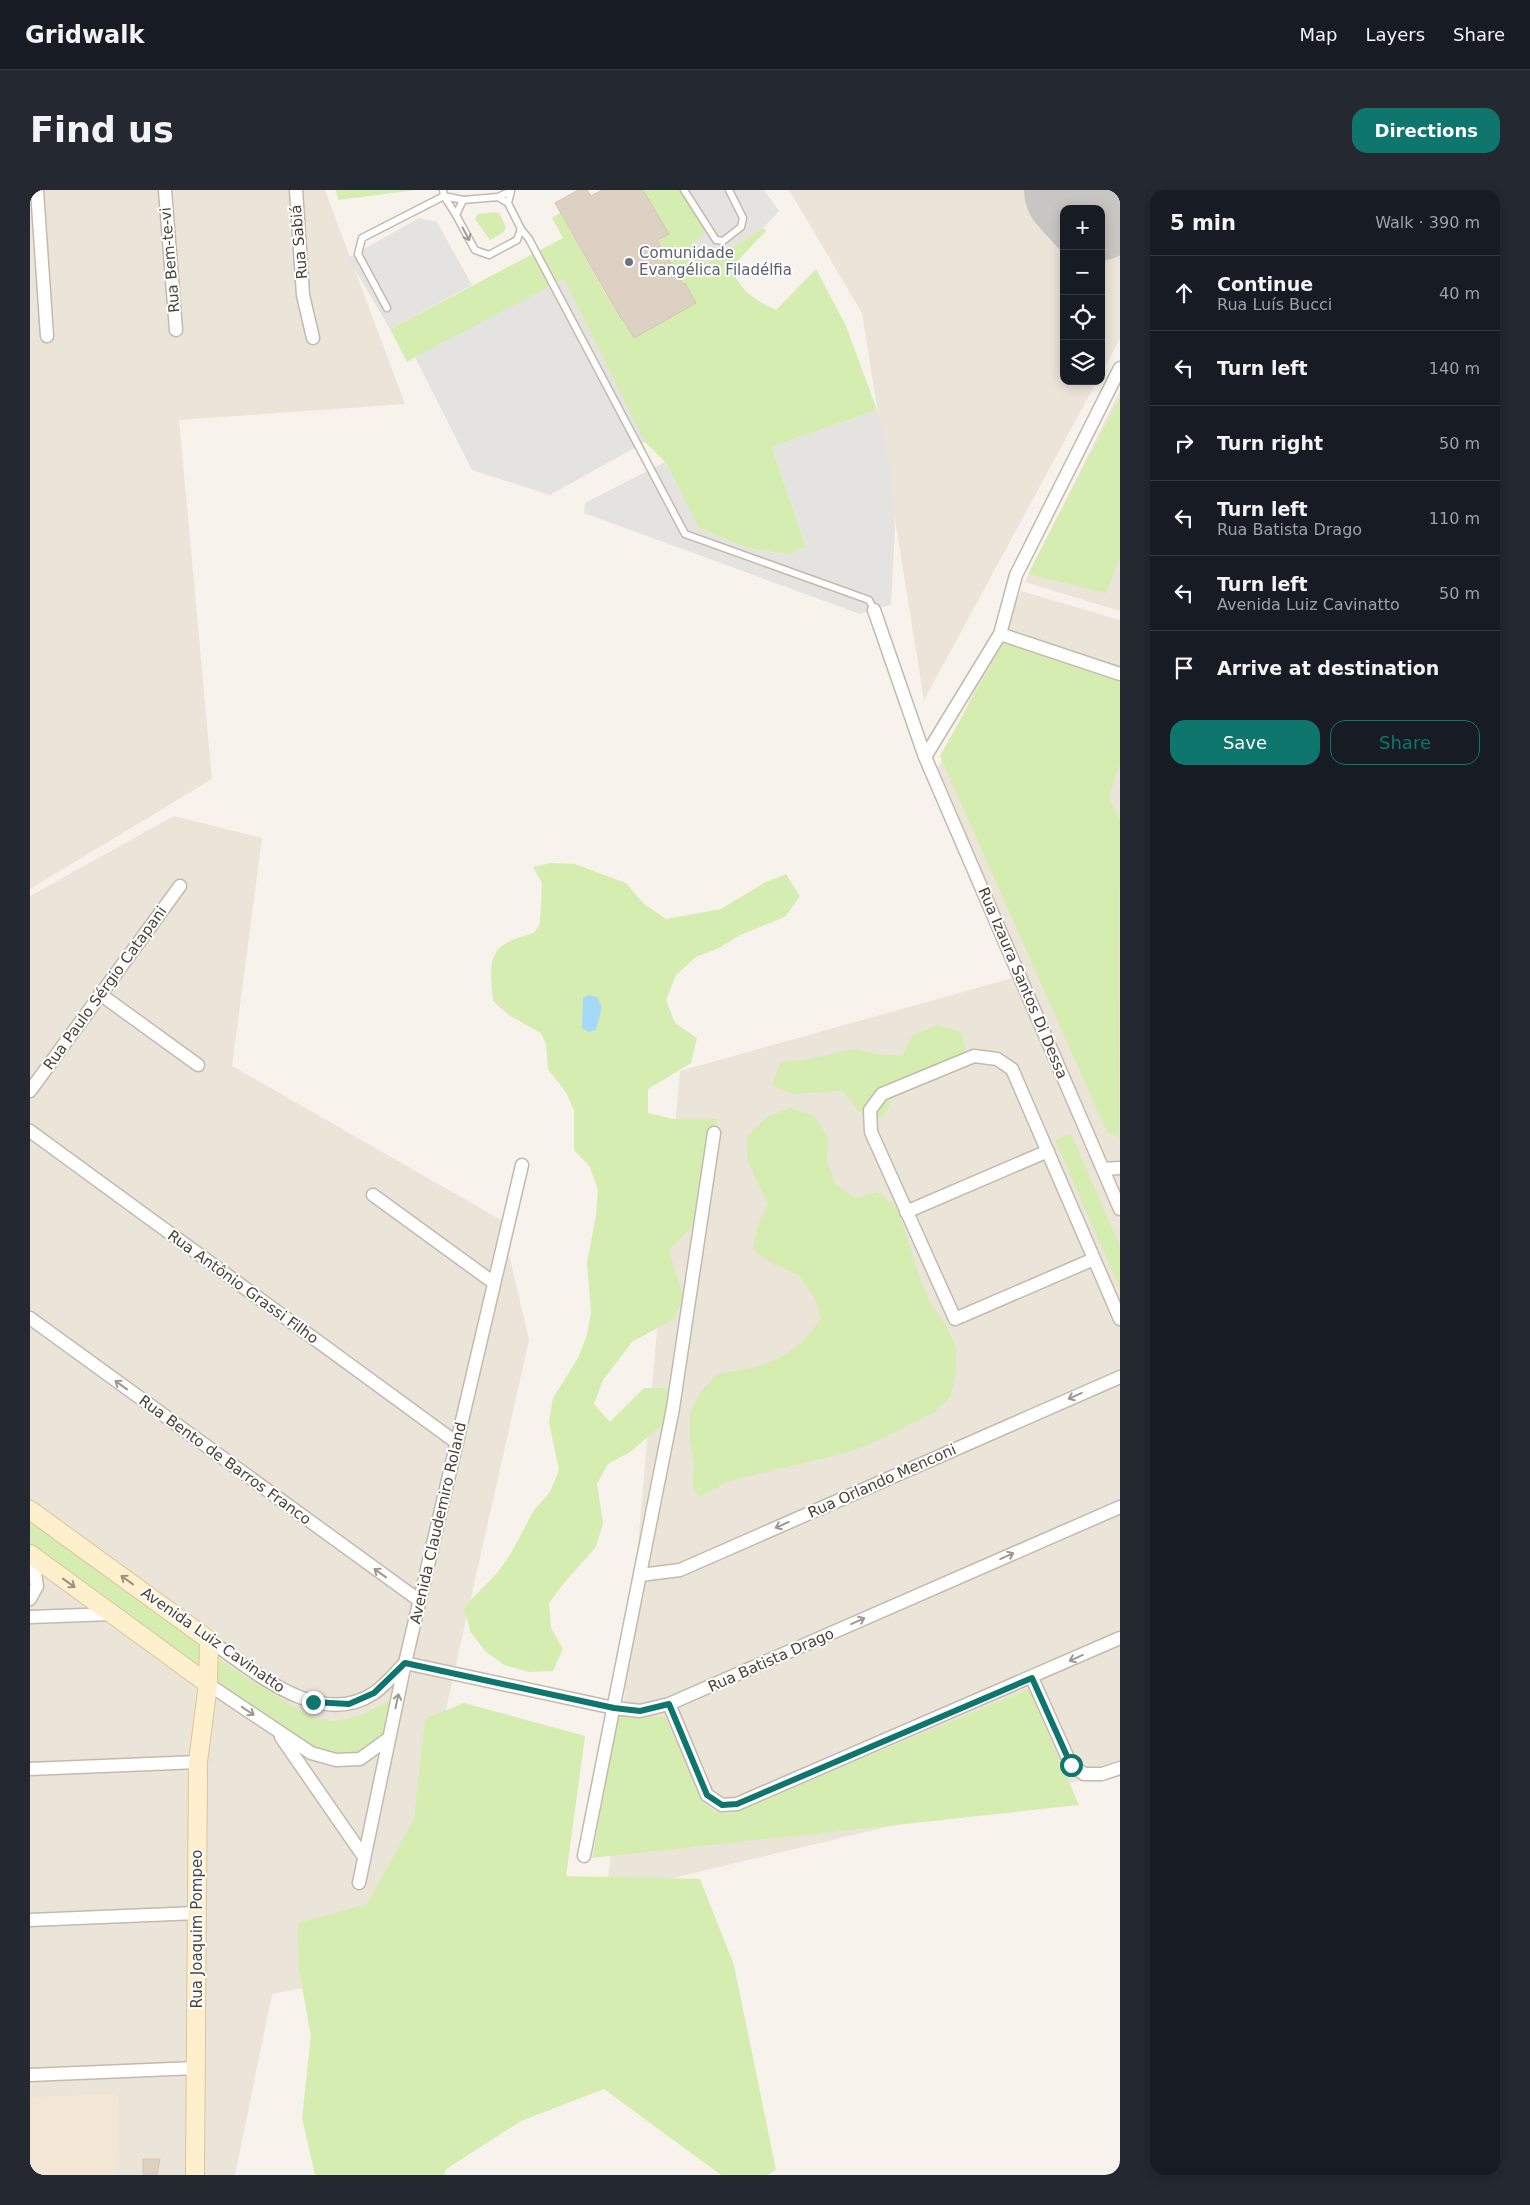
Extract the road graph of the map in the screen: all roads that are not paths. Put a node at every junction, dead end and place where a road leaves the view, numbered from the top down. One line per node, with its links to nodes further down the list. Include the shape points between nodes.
1 (37, 190): 17 (street)
2 (165, 190): 16 (street, Rua Bem-te-vi)
3 (296, 190): 18 (street, Rua Sabiá, via 303,295)
4 (512, 190): 8 (lane); 10 (lane)
5 (684, 190): 6 (lane, via 716,240 723,241 741,227 743,218)
6 (729, 190)
7 (443, 193): 9 (lane); 11 (lane); 15 (lane, via 362,238 358,254)
8 (498, 197): 9 (lane); 10 (lane)
9 (463, 200): 11 (lane)
10 (508, 203): 12 (lane)
11 (456, 216): 14 (lane, one-way to 14, via 475,250 489,255)
12 (521, 229): 13 (lane); 14 (lane)
13 (529, 239): 14 (lane); 20 (lane, via 685,534 869,600)
14 (517, 240)
15 (387, 308)
16 (176, 330)
17 (48, 336)
18 (313, 338)
19 (1120, 368): 21 (street, via 1016,575)
20 (874, 610): 23 (street, Rua Izaura Santos Di Dessa)
21 (1000, 634): 22 (street); 23 (street)
22 (1120, 674)
23 (925, 757): 33 (street, Rua Izaura Santos Di Dessa)
24 (180, 886): 25 (street, Rua Paulo Sérgio Catapani)
25 (100, 994): 26 (street); 27 (street, Rua Paulo Sérgio Catapani)
26 (198, 1064)
27 (30, 1090)
28 (30, 1131): 42 (street, Rua Antônio Grassi Filho)
29 (714, 1134): 46 (street, via 673,1408)
30 (1048, 1151): 36 (street); 36 (street, via 1012,1069 997,1059 974,1056 882,1094 870,1110 871,1132); 37 (street)
31 (522, 1165): 38 (street, Avenida Claudemiro Roland)
32 (1120, 1168): 33 (street)
33 (1103, 1169): 35 (street, Rua Izaura Santos Di Dessa)
34 (373, 1195): 38 (street)
35 (1120, 1209)
36 (906, 1212): 37 (street, via 955,1319)
37 (1094, 1259): 40 (street)
38 (494, 1283): 42 (street, Avenida Claudemiro Roland)
39 (30, 1318): 48 (street, Rua Bento de Barros Franco, one-way to 39)
40 (1120, 1319)
41 (1120, 1377): 46 (street, Rua Orlando Menconi, one-way to 46, via 680,1570)
42 (457, 1443): 48 (street, Avenida Claudemiro Roland)
43 (1120, 1507): 56 (street, Rua Batista Drago, one-way to 43)
44 (30, 1510): 52 (street, Avenida Luiz Cavinatto, one-way to 44)
45 (31, 1555): 47 (street, via 37,1586); 49 (street, one-way to 49)
46 (640, 1575): 57 (street)
47 (30, 1599)
48 (420, 1601): 53 (street, Avenida Claudemiro Roland)
49 (112, 1614): 50 (street); 55 (street)
50 (30, 1617)
51 (1120, 1638): 54 (street, one-way to 54)
52 (209, 1640): 53 (street, Avenida Luiz Cavinatto, via 282,1691 313,1702 349,1704 374,1693); 55 (street, Rua Joaquim Pompeo)
53 (405, 1663): 57 (street, Rua Batista Drago); 59 (street, Avenida Claudemiro Roland, one-way to 53)
54 (1032, 1678): 56 (street, via 737,1804 722,1805 707,1795); 61 (street, via 1071,1765 1084,1774 1102,1774)
55 (208, 1684): 58 (street, one-way to 58); 60 (street, Rua Joaquim Pompeo)
56 (669, 1704): 57 (street, Rua Batista Drago, via 640,1711)
57 (614, 1708): 63 (street)
58 (277, 1730): 59 (street, via 310,1753 336,1760 360,1759); 64 (street)
59 (389, 1738): 64 (street, Avenida Claudemiro Roland)
60 (198, 1762): 62 (street); 66 (street, Rua Joaquim Pompeo)
61 (1120, 1768)
62 (30, 1769)
63 (584, 1856)
64 (364, 1857): 65 (street, Avenida Claudemiro Roland)
65 (359, 1883)
66 (197, 1912): 67 (street); 68 (street, Rua Joaquim Pompeo)
67 (30, 1920)
68 (196, 2068): 69 (street); 70 (street, Rua Joaquim Pompeo)
69 (30, 2075)
70 (195, 2175)

